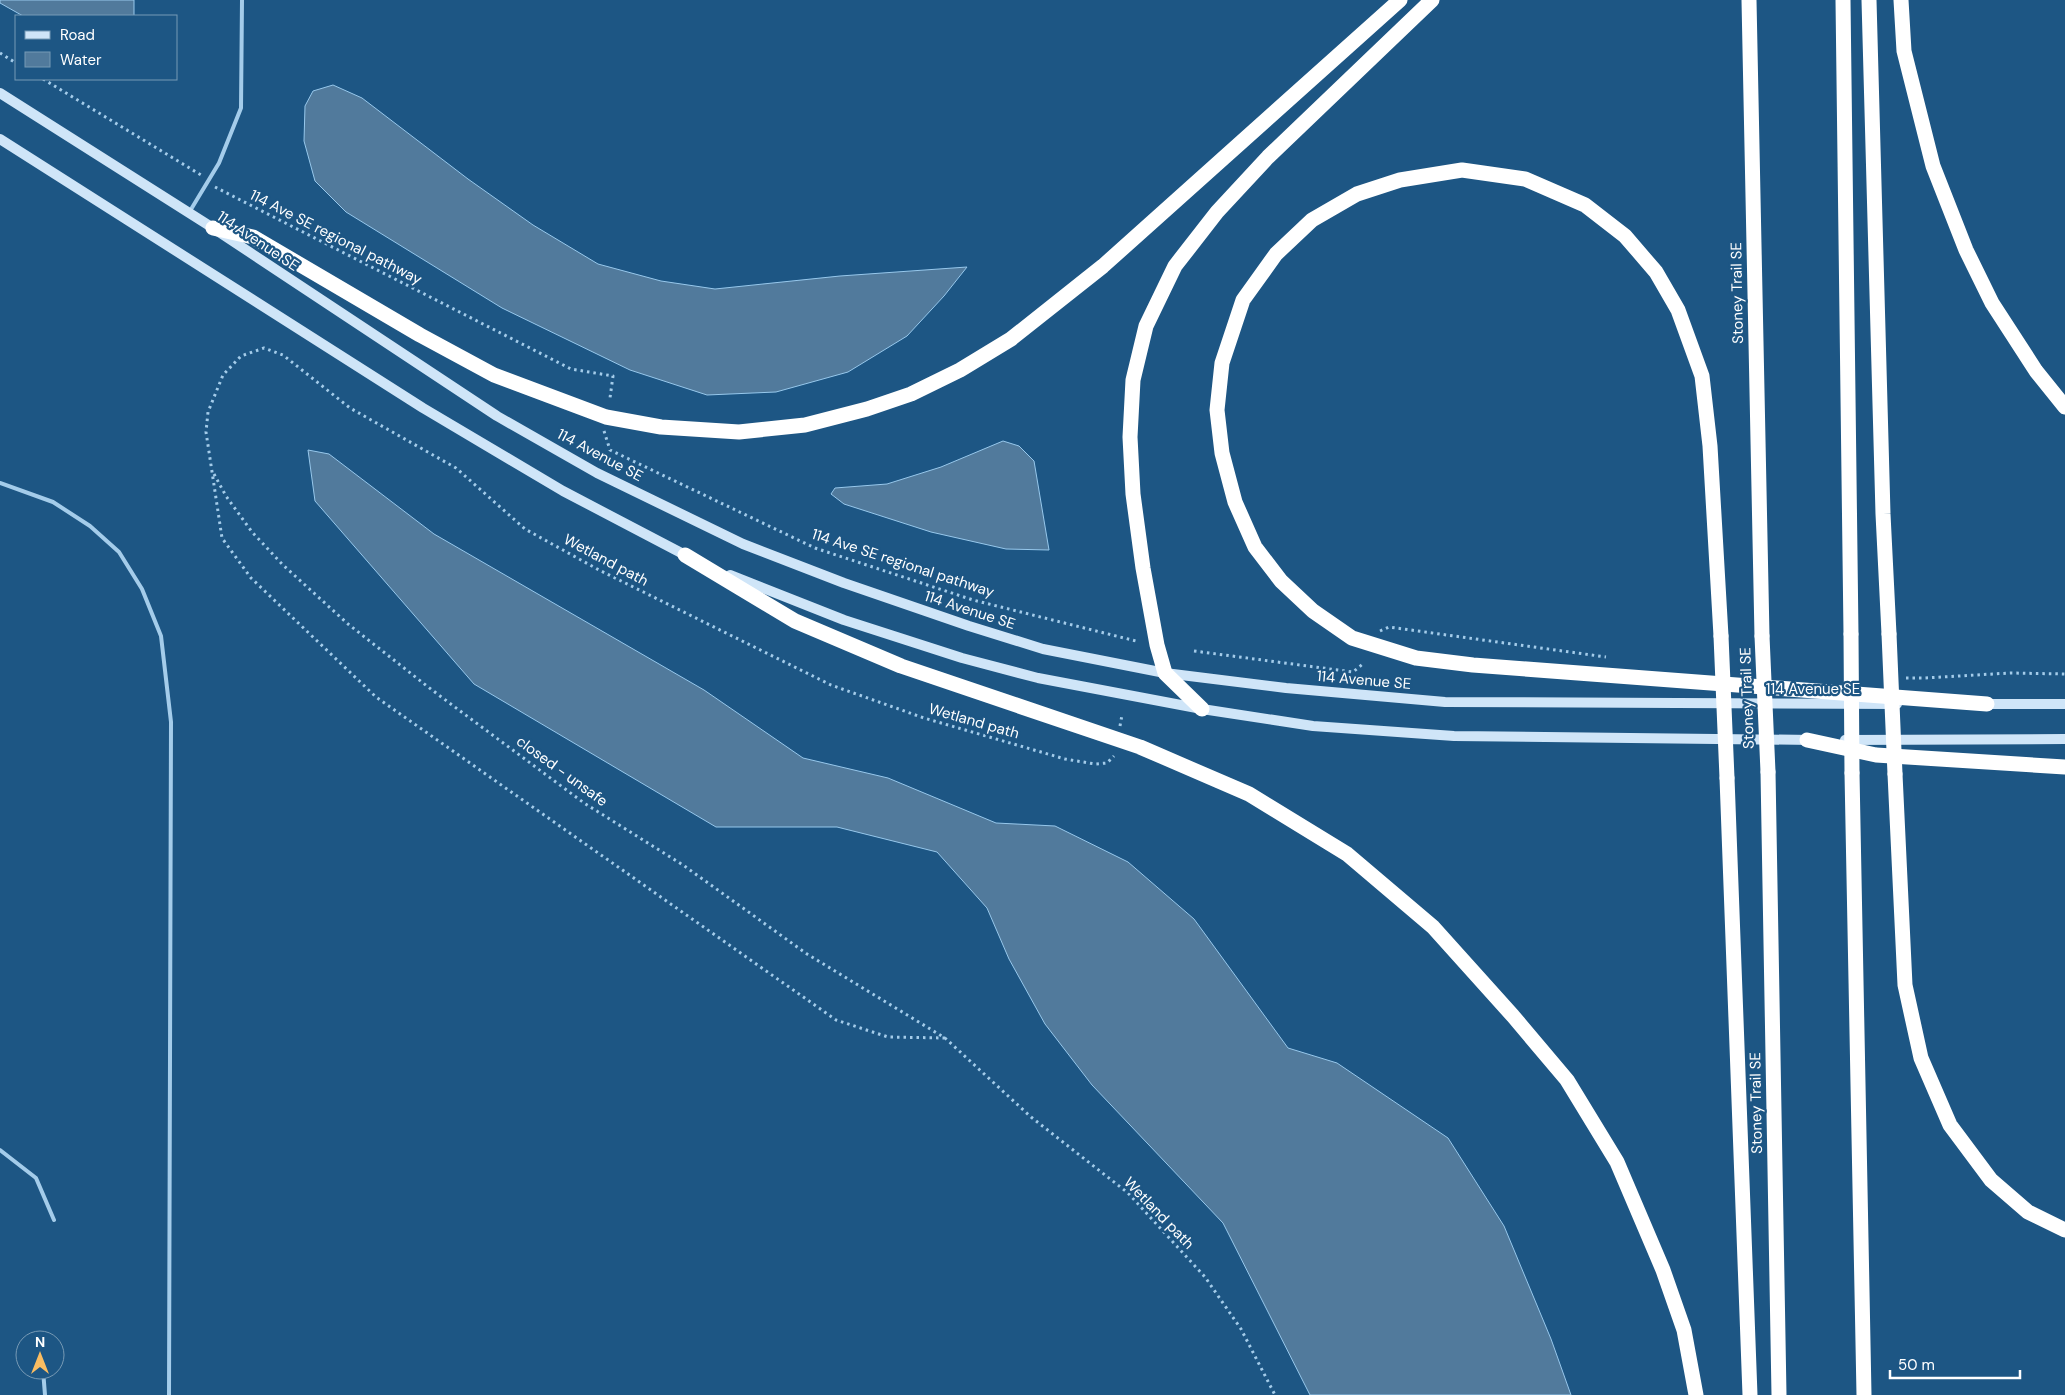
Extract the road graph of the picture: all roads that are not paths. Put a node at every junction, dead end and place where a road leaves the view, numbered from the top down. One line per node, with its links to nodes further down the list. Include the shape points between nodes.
1 (242, 0): 10 (lane, via 241,108 219,163)
2 (1400, 0): 11 (highway, via 1103,266 1011,339 960,370 911,394 805,425 739,432 661,427 606,417 494,375 412,331 253,237)
3 (1432, 0): 15 (highway, via 1268,157 1217,212 1175,266 1146,326 1133,380 1130,436 1133,494 1142,568 1157,645)
4 (1749, 0): 30 (highway, Stoney Trail SE, bridge, via 1762,636 1768,772)
5 (1843, 0): 31 (highway, bridge, via 1852,773)
6 (1869, 0): 24 (highway, bridge, via 1883,514 1905,985 1921,1058 1950,1125 1991,1180 2028,1212)
7 (1901, 0): 12 (highway, via 1904,51 1933,166 1966,250 1992,303 2036,371)
8 (0, 93): 10 (main road, 114 Avenue SE)
9 (0, 139): 14 (main road, via 423,408 563,491)
10 (189, 213): 11 (main road, 114 Avenue SE)
11 (213, 228): 15 (main road, 114 Avenue SE, via 497,416 596,473 743,544 844,583 1043,649)
12 (2065, 406)
13 (0, 483): 27 (lane, via 53,502 90,526 119,552 142,589 162,636 171,722)
14 (685, 555): 18 (main road, via 844,620 962,658 1038,678); 28 (highway, via 795,621 902,666 1140,747 1249,794 1347,854 1433,927 1567,1080 1617,1162 1663,1270 1684,1330)
15 (1166, 673): 16 (main road, 114 Avenue SE, via 1286,688 1445,702); 18 (highway)
16 (1987, 704): 17 (main road, 114 Avenue SE); 29 (highway, bridge, via 1473,665 1416,658 1352,638 1313,611 1281,581 1255,546 1236,502 1222,453 1217,410 1222,363 1243,300 1276,254 1312,220 1356,194 1400,180 1462,170 1525,179 1585,205 1626,236 1656,272 1678,310 1702,376 1710,446 1721,636 1727,778)
17 (2065, 704)
18 (1202, 709): 20 (main road, via 1313,726 1454,736)
19 (2065, 739): 20 (main road)
20 (1807, 740): 21 (highway, via 1876,755)
21 (2065, 768)
22 (0, 1150): 23 (lane, via 36,1178)
23 (54, 1220)
24 (2065, 1230)
25 (44, 1380): 26 (lane)
26 (45, 1395)
27 (169, 1395)
28 (1696, 1395)
29 (1750, 1395)
30 (1778, 1395)
31 (1864, 1395)

